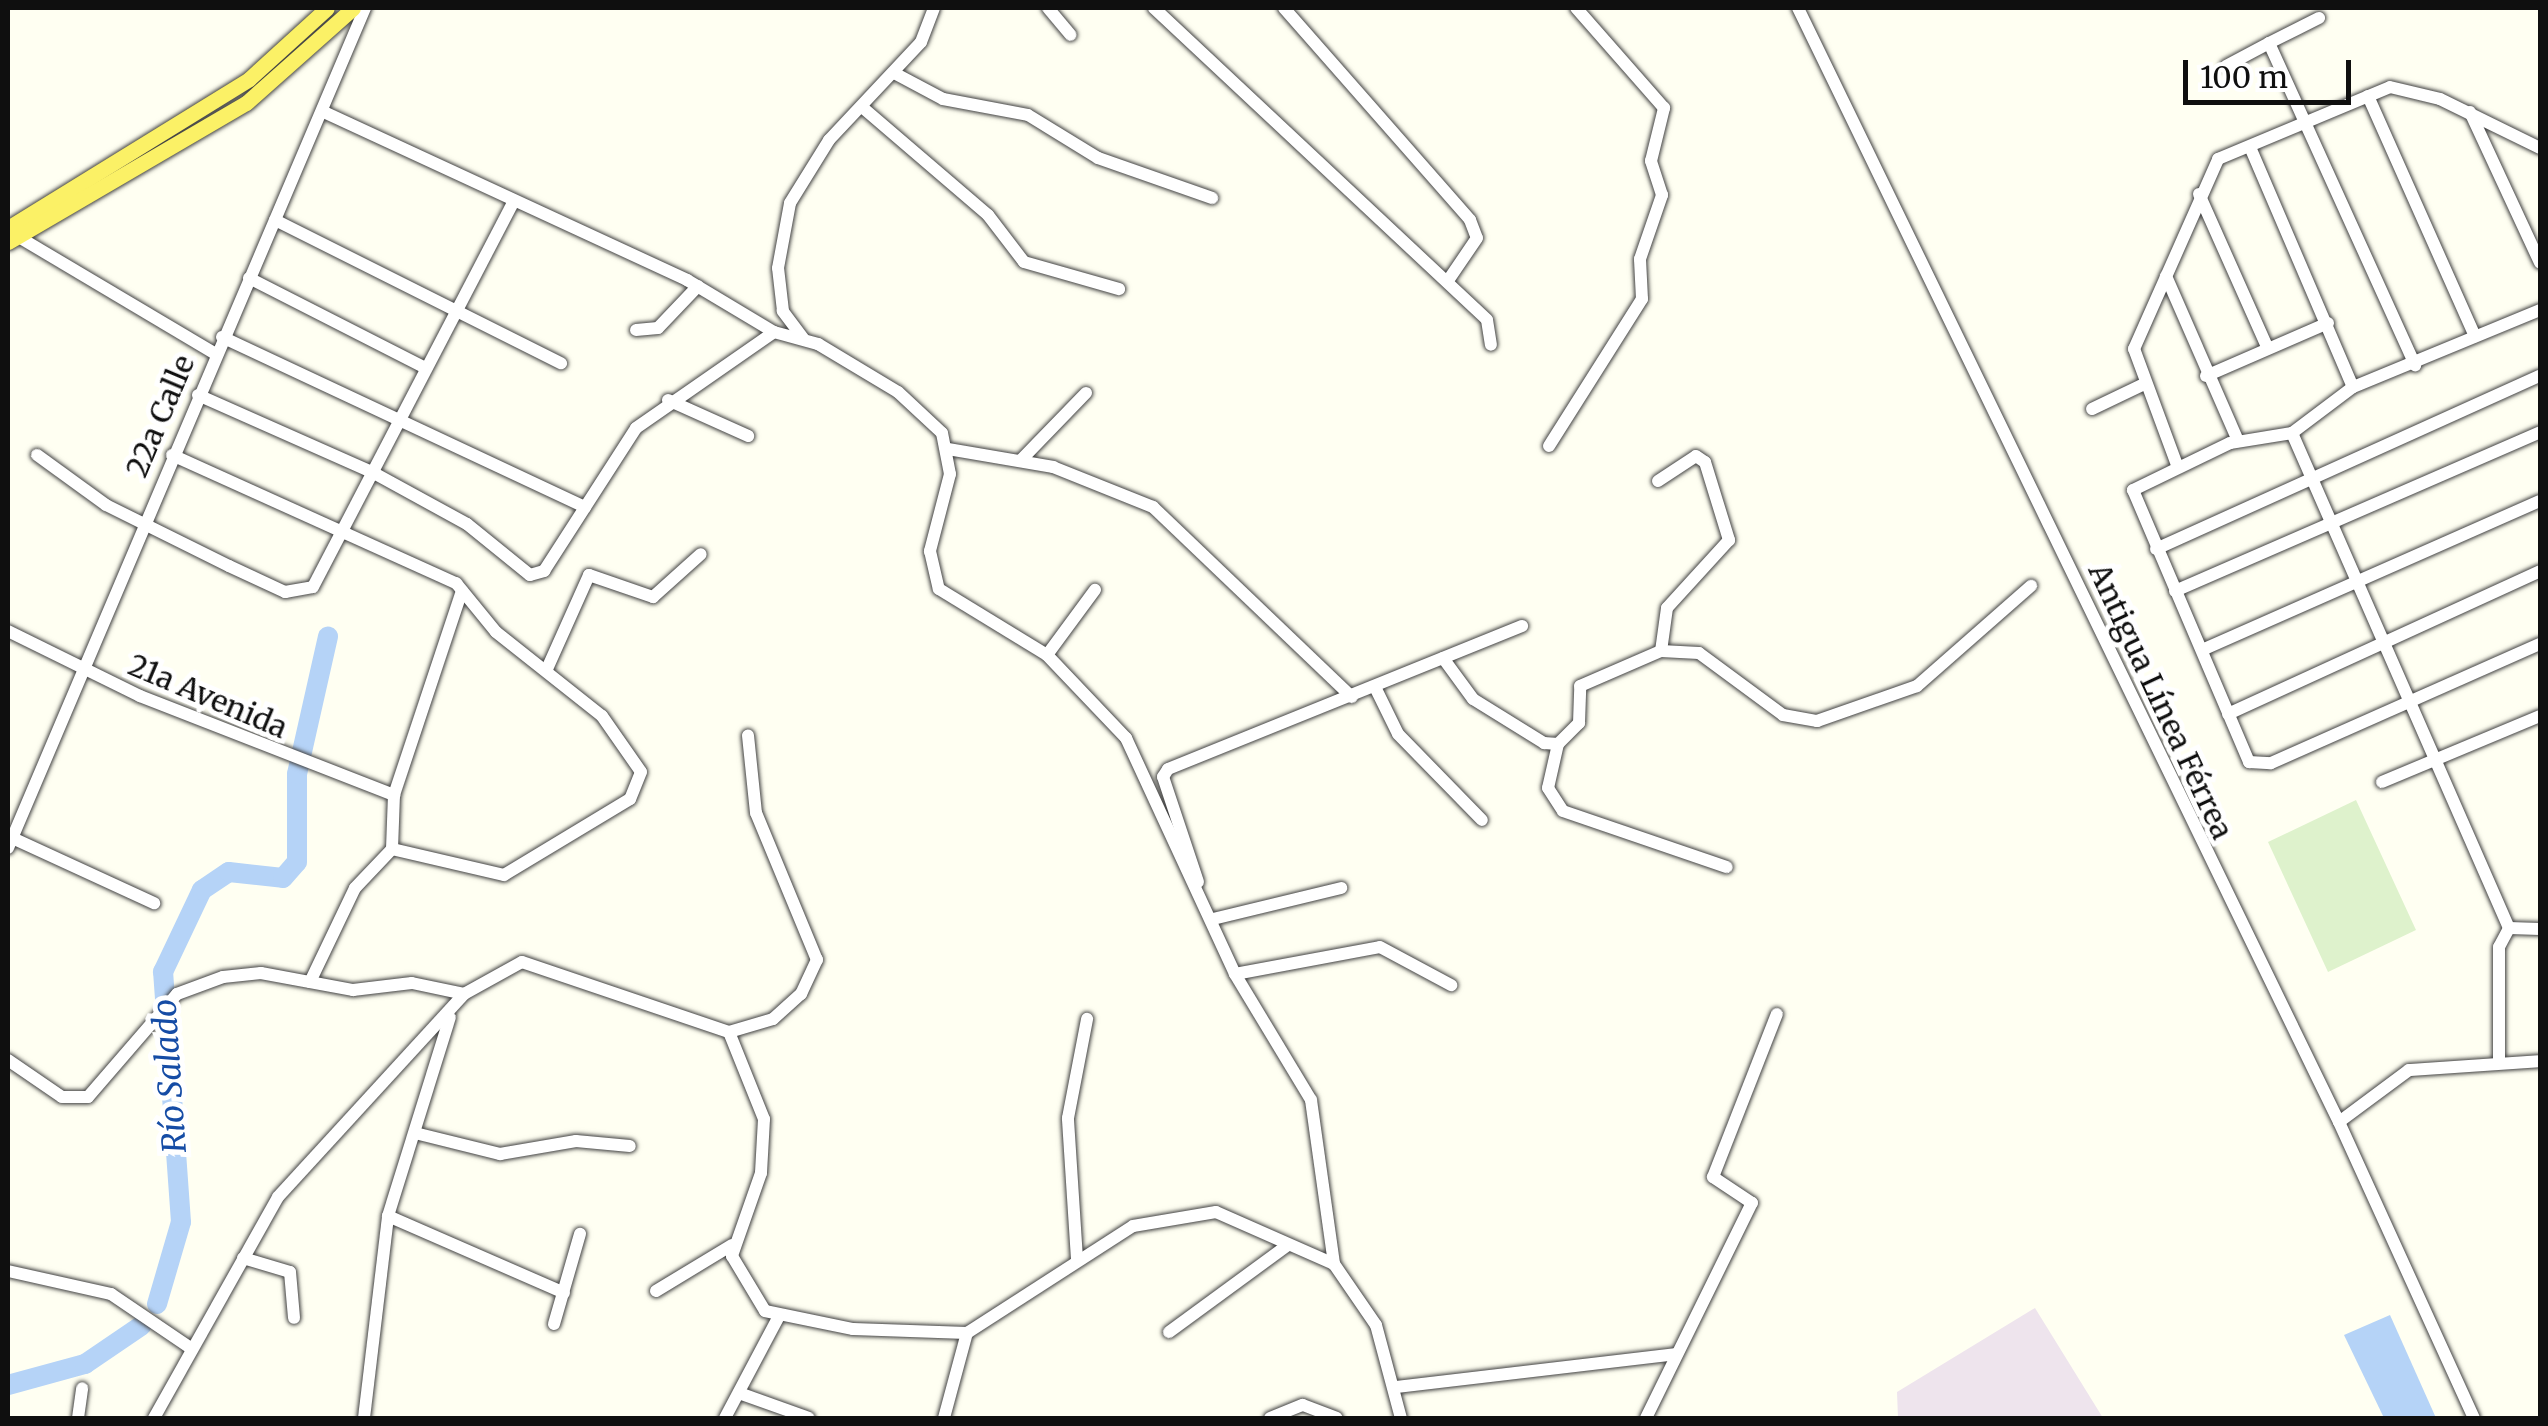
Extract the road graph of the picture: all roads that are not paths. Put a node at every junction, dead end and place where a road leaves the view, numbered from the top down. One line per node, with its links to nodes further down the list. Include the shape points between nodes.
1 (327, 8): 26 (main road, via 248,79)
2 (353, 8): 26 (main road, via 246,103)
3 (364, 8): 18 (street, 22a Calle)
4 (934, 8): 14 (street)
5 (1048, 8): 11 (street)
6 (1154, 8): 30 (street)
7 (1284, 8): 30 (street, via 1470,220 1477,238)
8 (1576, 8): 60 (street, via 1664,108 1650,161 1662,195 1640,259 1642,299)
9 (1798, 8): 125 (street, Antigua Línea Férrea)
10 (2319, 18): 12 (street)
11 (1071, 35)
12 (2270, 43): 13 (street); 19 (street)
13 (2226, 66)
14 (896, 74): 16 (street); 23 (street, via 943,99 1028,115 1098,158)
15 (2368, 96): 17 (street, via 2402,86); 19 (street); 39 (street)
16 (862, 107): 32 (street, via 988,215 1024,262); 40 (street, via 806,172 780,237 783,311)
17 (2470, 112): 21 (street); 27 (street)
18 (326, 113): 24 (street); 25 (street, 22a Calle)
19 (2308, 121): 20 (street); 45 (street)
20 (2250, 147): 22 (street, via 2218,159); 35 (street)
21 (2540, 148)
22 (2199, 194): 28 (street); 42 (street)
23 (1212, 198)
24 (513, 203): 31 (street); 33 (street)
25 (275, 220): 29 (street, 22a Calle); 33 (street)
26 (11, 235): 43 (street)
27 (2540, 262)
28 (2166, 276): 47 (street); 49 (street, via 2134,349)
29 (249, 278): 38 (street, 22a Calle); 46 (street)
30 (1447, 282): 41 (street, via 1487,320)
31 (698, 286): 36 (street, via 658,328); 37 (street)
32 (1120, 289)
33 (452, 313): 44 (street); 46 (street)
34 (2539, 316): 39 (street)
35 (2328, 323): 42 (street); 50 (street)
36 (636, 330)
37 (774, 332): 40 (street); 53 (street)
38 (222, 336): 43 (street, 22a Calle); 55 (street)
39 (2474, 336): 45 (street)
40 (802, 338): 61 (street, via 898,392)
41 (1491, 345)
42 (2266, 347): 47 (street)
43 (214, 353): 52 (street, 22a Calle)
44 (561, 362)
45 (2415, 365): 50 (street)
46 (424, 367): 55 (street)
47 (2206, 376): 59 (street)
48 (2540, 376): 67 (street)
49 (2142, 384): 54 (street); 65 (street)
50 (2353, 387): 57 (street)
51 (1086, 393): 64 (street)
52 (198, 394): 62 (street, 22a Calle); 66 (street)
53 (668, 400): 58 (street); 70 (street, via 636,428)
54 (2092, 409)
55 (396, 422): 66 (street); 70 (street)
56 (2540, 432): 72 (street)
57 (2292, 433): 59 (street); 67 (street)
58 (748, 436)
59 (2238, 441): 65 (street)
60 (1549, 446)
61 (948, 449): 64 (street); 88 (street, via 930,551 939,590)
62 (172, 455): 71 (street, 22a Calle); 73 (street)
63 (37, 456): 71 (street)
64 (1022, 459): 93 (street, via 1153,507)
65 (2177, 465): 74 (street, via 2133,490)
66 (372, 472): 70 (street, via 467,524 530,575 544,571); 73 (street)
67 (2311, 478): 72 (street); 74 (street)
68 (1658, 482): 86 (street, via 1696,456 1704,462 1729,540 1667,608)
69 (2540, 501): 78 (street)
70 (585, 507)
71 (141, 523): 73 (street, via 298,594 320,578); 91 (street, 22a Calle)
72 (2332, 526): 78 (street); 80 (street)
73 (343, 532): 81 (street)
74 (2156, 549): 80 (street)
75 (701, 554): 90 (street, via 653,597 589,575)
76 (2540, 571): 84 (street)
77 (2032, 586): 86 (street, via 1918,686 1817,721 1783,715 1700,654)
78 (2356, 586): 84 (street); 87 (street)
79 (1095, 590): 88 (street)
80 (2175, 590): 87 (street)
81 (462, 592): 90 (street, via 496,632); 101 (street)
82 (1522, 626): 89 (street)
83 (8, 632): 91 (street, 21a Avenida)
84 (2384, 638): 94 (street); 95 (street)
85 (2540, 644): 94 (street)
86 (1662, 650): 98 (street, via 1580,686 1579,723)
87 (2202, 650): 95 (street)
88 (1047, 655): 107 (street, via 1126,738)
89 (1443, 658): 92 (street); 98 (street, via 1473,699 1536,742)
90 (547, 668): 104 (street, via 631,754 640,788 504,875)
91 (87, 670): 101 (street, 21a Avenida, via 298,762); 103 (street, 22a Calle)
92 (1374, 687): 93 (street); 102 (street, via 1398,734)
93 (1352, 697): 107 (street, via 1168,769 1163,777)
94 (2409, 704): 95 (street, via 2258,765 2242,754); 99 (street)
95 (2228, 714)
96 (2540, 716): 99 (street)
97 (748, 734): 119 (street, via 756,813 817,960 801,994 774,1019)
98 (1558, 744): 105 (street, via 1548,788 1563,811)
99 (2436, 760): 100 (street); 110 (street)
100 (2382, 782)
101 (394, 795): 104 (street)
102 (1482, 820)
103 (9, 841): 108 (street)
104 (392, 849): 113 (street, via 354,888)
105 (1727, 867)
106 (1341, 888): 109 (street)
107 (1202, 899): 109 (street)
108 (154, 903)
109 (1213, 920): 112 (street)
110 (2508, 928): 111 (street); 123 (street, via 2499,946)
111 (2540, 929)
112 (1235, 974): 114 (street, via 1380,946); 134 (street, via 1311,1100)
113 (310, 982): 115 (street); 122 (street, via 261,973 177,994 88,1097 62,1097)
114 (1450, 985)
115 (464, 994): 116 (street); 119 (street, via 522,962)
116 (450, 1014): 120 (street); 121 (street)
117 (1777, 1014): 144 (street, via 1714,1177 1752,1202)
118 (1087, 1019): 133 (street, via 1068,1118)
119 (728, 1032): 130 (street, via 764,1118 761,1174)
120 (428, 1036): 121 (street); 132 (street, via 278,1197)
121 (443, 1040): 126 (street)
122 (8, 1060)
123 (2500, 1062): 124 (street); 125 (street, via 2408,1070)
124 (2540, 1062)
125 (2339, 1122): 158 (street, Antigua Línea Férrea)
126 (415, 1133): 127 (street, via 500,1154 576,1141); 128 (street)
127 (630, 1146)
128 (388, 1216): 137 (street); 150 (street)
129 (580, 1234): 137 (street)
130 (732, 1245): 136 (street); 139 (street, via 743,1288)
131 (1288, 1245): 133 (street, via 1244,1219 1194,1210 1133,1226); 134 (street); 141 (street)
132 (243, 1258): 138 (street, via 290,1272); 143 (street)
133 (1077, 1259): 142 (street)
134 (1334, 1264): 145 (street, via 1376,1326)
135 (8, 1271): 143 (street, via 111,1294)
136 (656, 1292)
137 (564, 1293): 140 (street)
138 (294, 1318)
139 (778, 1318): 142 (street); 147 (street)
140 (554, 1324)
141 (1169, 1332)
142 (967, 1334): 153 (street)
143 (192, 1349): 148 (street)
144 (1674, 1354): 145 (street); 157 (street)
145 (1396, 1387): 156 (street)
146 (82, 1388): 149 (street)
147 (739, 1393): 151 (street); 152 (street)
148 (161, 1416)
149 (78, 1418)
150 (364, 1418)
151 (725, 1418)
152 (809, 1418)
153 (944, 1418)
154 (1270, 1418): 155 (street, via 1303,1405)
155 (1336, 1418)
156 (1401, 1418)
157 (1646, 1418)
158 (2474, 1418)

